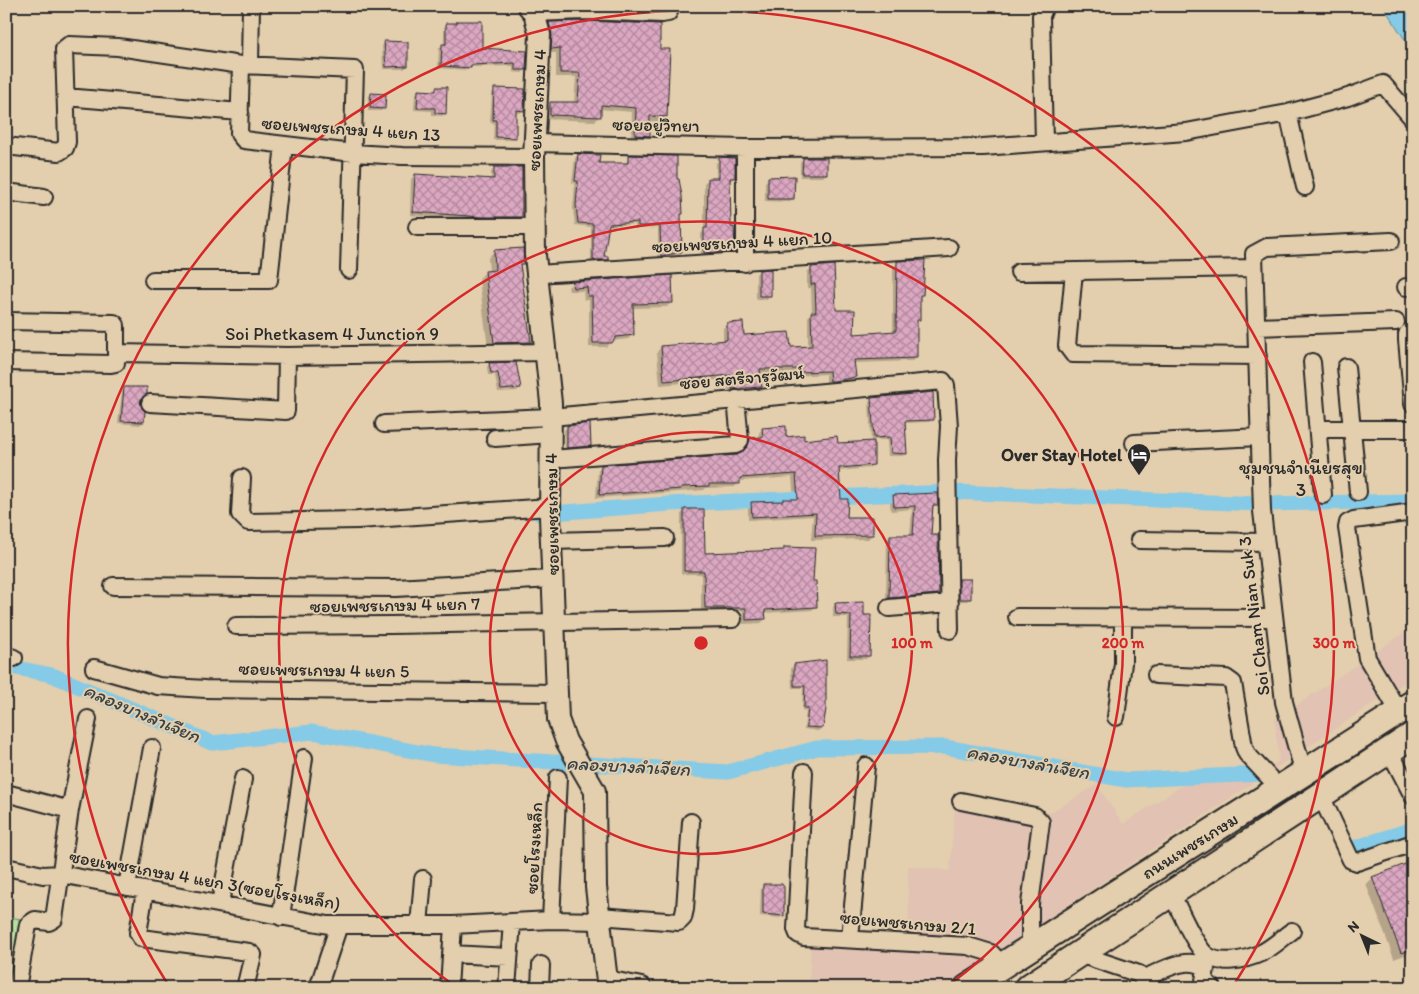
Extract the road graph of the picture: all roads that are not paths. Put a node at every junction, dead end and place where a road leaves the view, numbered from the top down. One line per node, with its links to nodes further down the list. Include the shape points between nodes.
1 (251, 6): 6 (street, ซอยเพชรเกษม 4 แยก 13)
2 (672, 6): 4 (street, via 668,13 662,14)
3 (1045, 6): 11 (street, via 1041,16)
4 (584, 9): 5 (street)
5 (531, 10): 15 (street, ซอยเพชรเกษม 4, via 540,35)
6 (246, 64): 7 (street, via 118,47 68,45 64,49); 8 (street, ซอยเพชรเกษม 4 แยก 13); 16 (street, via 355,70)
7 (66, 97): 8 (street); 12 (street, via 65,148 59,152)
8 (240, 112): 13 (street, ซอยเพชรเกษม 4 แยก 13, via 239,134 244,140)
9 (1288, 113): 10 (street, ซอยอยู่วิทยา, via 1383,84); 11 (street, ซอยอยู่วิทยา, via 1186,132); 17 (street)
10 (1413, 119)
11 (1044, 142): 14 (street, ซอยอยู่วิทยา, via 983,147)
12 (6, 146)
13 (284, 146): 16 (street, ซอยเพชรเกษม 4 แยก 13); 30 (street, via 269,280)
14 (745, 148): 15 (street, ซอยอยู่วิทยา); 24 (street)
15 (534, 150): 16 (street, ซอยเพชรเกษม 4 แยก 13, via 402,156); 21 (street, ซอยเพชรเกษม 4)
16 (353, 153): 26 (street)
17 (1305, 187)
18 (6, 192): 19 (street)
19 (44, 197)
20 (417, 227): 21 (street)
21 (534, 227): 29 (street, ซอยเพชรเกษม 4)
22 (1391, 242): 25 (street, via 1267,247 1254,254)
23 (950, 248): 24 (street, ซอยเพชรเกษม 4 แยก 10)
24 (745, 262): 29 (street, ซอยเพชรเกษม 4 แยก 10)
25 (1253, 268): 27 (street); 33 (street, Soi Cham Nian Suk 3)
26 (349, 270)
27 (1074, 271): 28 (street); 38 (street, via 1067,346 1073,354)
28 (1019, 272)
29 (537, 274): 35 (street, ซอยเพชรเกษม 4)
30 (153, 280)
31 (6, 320): 36 (street, via 114,322)
32 (1396, 322): 33 (street)
33 (1257, 327): 38 (street, Soi Cham Nian Suk 3)
34 (1413, 329): 44 (street, via 1407,334)
35 (546, 352): 37 (street, Soi Phetkasem 4 Junction 9); 46 (street, ซอยเพชรเกษม 4)
36 (117, 353): 37 (street, Soi Phetkasem 4 Junction 9); 39 (street, via 116,363 111,364)
37 (287, 356): 43 (street, via 286,411)
38 (1258, 356): 50 (street, Soi Cham Nian Suk 3)
39 (6, 362)
40 (1312, 362): 47 (street)
41 (1346, 367): 49 (street)
42 (736, 399): 46 (street, ซอย สตรีจารุวัฒน์); 53 (street, via 740,440 736,445); 65 (street, ซอย สตรีจารุวัฒน์, via 943,381 949,426)
43 (150, 403)
44 (1413, 404)
45 (384, 424): 46 (street)
46 (551, 426): 51 (street); 53 (street, ซอยเพชรเกษม 4)
47 (1318, 429): 49 (street); 56 (street)
48 (1413, 429): 49 (street)
49 (1351, 430): 55 (street)
50 (1260, 437): 52 (street); 62 (street, Soi Cham Nian Suk 3)
51 (495, 438)
52 (1134, 443)
53 (551, 458): 57 (street, ซอยเพชรเกษม 4)
54 (242, 478): 57 (street, via 240,514 248,522)
55 (1358, 492)
56 (1323, 495)
57 (550, 511): 61 (street, ซอยเพชรเกษม 4)
58 (1413, 512): 77 (street, via 1348,523 1367,658)
59 (664, 538): 61 (street)
60 (1139, 540): 62 (street)
61 (551, 541): 63 (street, ซอยเพชรเกษม 4)
62 (1265, 542): 69 (street, Soi Cham Nian Suk 3)
63 (552, 579): 64 (street, via 396,588); 71 (street, ซอยเพชรเกษม 4)
64 (113, 586)
65 (950, 603): 66 (street); 73 (street)
66 (889, 608)
67 (1017, 617): 68 (street)
68 (1123, 617): 69 (street); 78 (street, via 1123,663)
69 (1274, 618): 86 (street, Soi Cham Nian Suk 3, via 1284,702)
70 (733, 619): 71 (street, ซอยเพชรเกษม 4 แยก 7)
71 (554, 622): 72 (street, ซอยเพชรเกษม 4 แยก 7); 76 (street, ซอยเพชรเกษม 4)
72 (236, 626)
73 (950, 630)
74 (94, 668): 76 (street, ซอยเพชรเกษม 4 แยก 5, via 158,686 206,689)
75 (1156, 675): 89 (street, via 1226,678 1233,683 1247,754)
76 (557, 693): 105 (street, ซอยเพชรเกษม 4, via 562,732 595,792 596,887)
77 (1408, 706): 86 (main road, ถนนเพชรเกษม)
78 (1116, 717)
79 (88, 719): 94 (street)
80 (1413, 735): 82 (main road, ถนนเพชรเกษม)
81 (152, 748): 100 (street)
82 (1389, 750): 91 (main road, ถนนเพชรเกษม); 92 (street)
83 (304, 758): 104 (street)
84 (866, 766): 112 (street)
85 (804, 772): 112 (street, ซอยเพชรเกษม 2/1, via 796,929 804,937)
86 (1304, 774): 89 (main road, ถนนเพชรเกษม)
87 (558, 778): 106 (street, ซอยโรงเหล็ก)
88 (244, 779): 103 (street)
89 (1280, 789): 113 (main road, ถนนเพชรเกษม)
90 (6, 793): 94 (street)
91 (1321, 796): 96 (street, via 1351,860 1357,862); 102 (main road, ถนนเพชรเกษม)
92 (1413, 796)
93 (961, 801): 113 (street, via 1035,816 1041,822 1030,904)
94 (70, 810): 98 (street)
95 (691, 822): 105 (street, ซอยเพชรเกษม 4 แยก 3(ซอยโรงเหล็ก), via 684,918 679,922)
96 (1413, 843)
97 (6, 867): 98 (street, ซอยเพชรเกษม 4 แยก 3(ซอยโรงเหล็ก), via 43,875)
98 (60, 874): 100 (street, ซอยเพชรเกษม 4 แยก 3(ซอยโรงเหล็ก)); 122 (street, via 54,919 49,922 34,920 28,925)
99 (423, 879): 109 (street)
100 (127, 887): 101 (street, ซอยเพชรเกษม 4 แยก 3(ซอยโรงเหล็ก))
101 (145, 891): 103 (street, ซอยเพชรเกษม 4 แยก 3(ซอยโรงเหล็ก)); 120 (street, via 138,933 141,938 249,952 253,961)
102 (1171, 894): 111 (street, via 1199,946 1215,960 1244,959 1261,953); 115 (main road, ถนนเพชรเกษม)
103 (220, 903): 104 (street, ซอยเพชรเกษม 4 แยก 3(ซอยโรงเหล็ก))
104 (281, 917): 108 (street, ซอยเพชรเกษม 4 แยก 3(ซอยโรงเหล็ก))
105 (600, 919): 106 (street, ซอยเพชรเกษม 4 แยก 3(ซอยโรงเหล็ก)); 121 (street, ซอยเพชรเกษม 4)
106 (551, 920): 107 (street, ซอยเพชรเกษม 4 แยก 3(ซอยโรงเหล็ก))
107 (512, 922): 110 (street, ซอยเพชรเกษม 4 แยก 3(ซอยโรงเหล็ก)); 116 (street)
108 (339, 925): 109 (street, ซอยเพชรเกษม 4 แยก 3(ซอยโรงเหล็ก)); 123 (street)
109 (419, 925): 110 (street, ซอยเพชรเกษม 4 แยก 3(ซอยโรงเหล็ก))
110 (453, 925): 114 (street)
111 (1292, 931)
112 (850, 938): 118 (street, ซอยเพชรเกษม 2/1, via 968,946 991,953)
113 (1030, 947): 118 (main road, ถนนเพชรเกษม)
114 (451, 954): 116 (street); 124 (street)
115 (1079, 954): 119 (street, via 1139,974); 129 (main road, ถนนเพชรเกษม)
116 (509, 957): 125 (street)
117 (541, 965): 126 (street)
118 (1002, 965): 128 (main road, ถนนเพชรเกษม)
119 (1143, 983): 130 (street, via 1165,969 1190,962 1206,968 1204,981)
120 (246, 984)
121 (606, 984): 127 (street, ซอยเพชรเกษม 4)
122 (17, 988)
123 (319, 988)
124 (449, 988)
125 (507, 988)
126 (540, 988)
127 (641, 988)
128 (967, 988)
129 (1027, 988)
130 (1213, 988)

